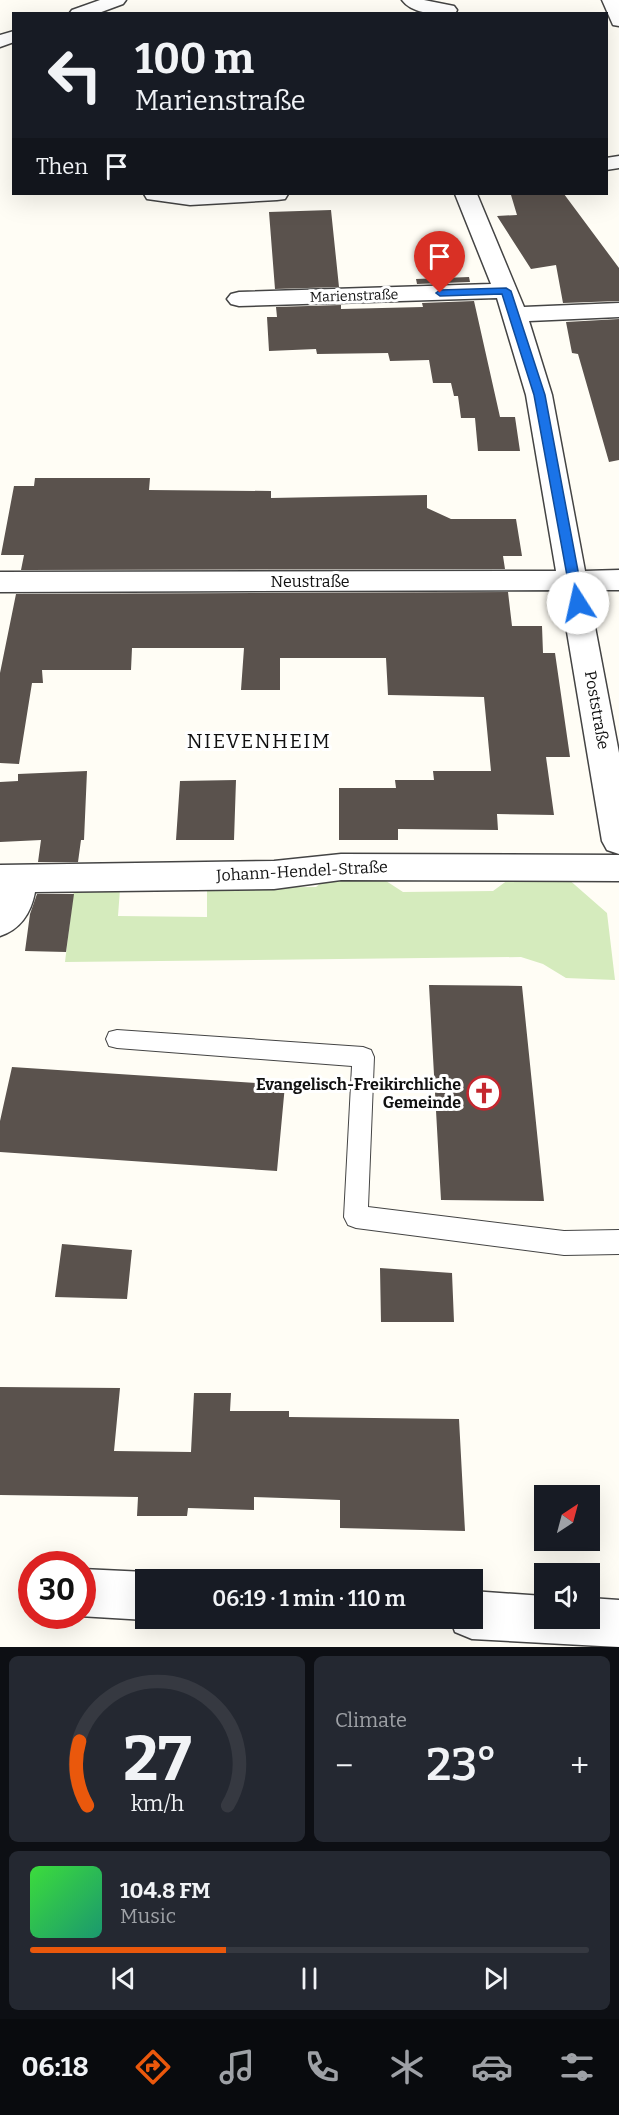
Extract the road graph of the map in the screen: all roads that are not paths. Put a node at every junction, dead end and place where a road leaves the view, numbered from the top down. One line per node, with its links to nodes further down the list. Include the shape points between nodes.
1 (117, 0): 5 (street)
2 (411, 0): 4 (street)
3 (610, 0): 6 (street)
4 (447, 8)
5 (84, 12)
6 (619, 21)
7 (162, 195): 8 (street, via 190,199)
8 (260, 195)
9 (466, 195): 11 (street)
10 (239, 299): 11 (street, Marienstraße)
11 (510, 303): 12 (street, Marienstraße); 13 (street, via 539,395)
12 (619, 310)
13 (574, 580): 14 (street, Neustraße); 15 (street, Neustraße); 16 (street, Poststraße)
14 (619, 580)
15 (0, 582)
16 (619, 841)
17 (619, 868): 18 (street, Johann-Hendel-Straße, via 341,867 274,876)
18 (10, 879): 19 (street, Johann-Hendel-Straße, via 15,906)
19 (0, 922)
20 (117, 1039): 21 (lane, via 363,1057 356,1217 564,1243)
21 (619, 1242)
22 (96, 1594): 23 (street)
23 (135, 1595)
24 (483, 1616): 25 (street)
25 (619, 1624)

